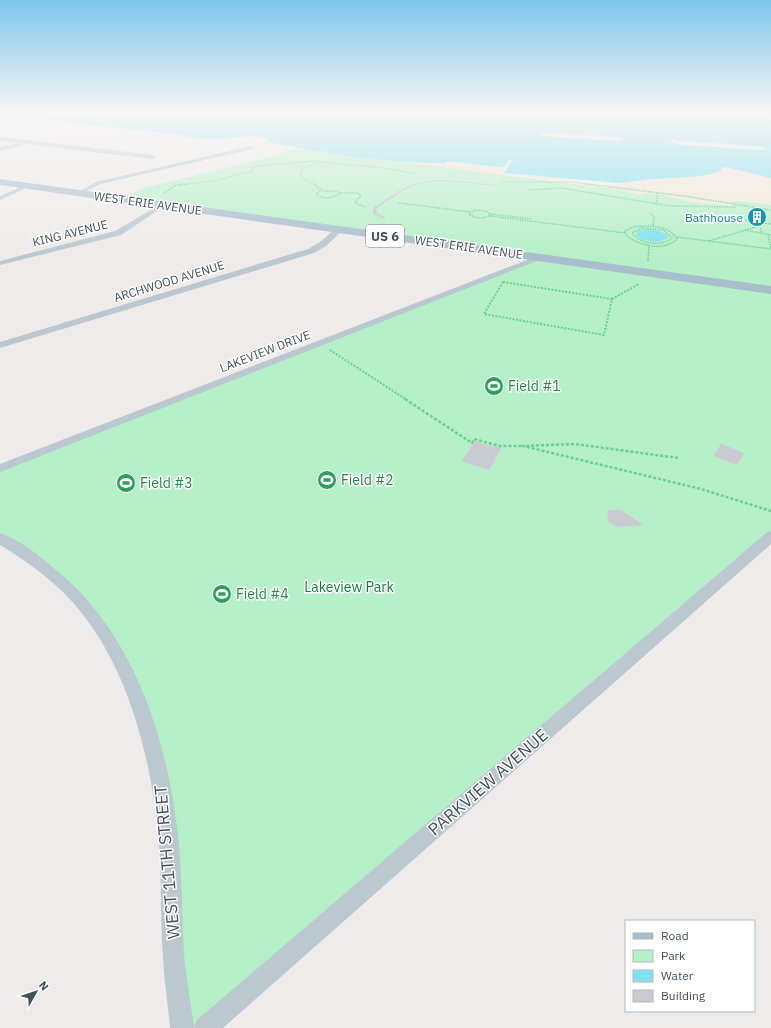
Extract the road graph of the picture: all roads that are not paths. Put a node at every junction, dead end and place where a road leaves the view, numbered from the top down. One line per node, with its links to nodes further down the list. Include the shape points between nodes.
1 (199, 160): 5 (street, via 98,183)
2 (0, 182): 4 (main road, WEST ERIE AVENUE / US 6)
3 (493, 185): 8 (lane, via 434,182 408,187 374,209 375,214)
4 (27, 186): 5 (main road, WEST ERIE AVENUE / US 6); 6 (street)
5 (80, 193): 7 (main road, WEST ERIE AVENUE / US 6)
6 (0, 198)
7 (163, 200): 9 (main road, WEST ERIE AVENUE / US 6); 11 (street, KING AVENUE, via 118,233)
8 (384, 218)
9 (340, 229): 10 (main road, WEST ERIE AVENUE / US 6); 13 (street, ARCHWOOD AVENUE, via 324,244 311,251)
10 (540, 258): 12 (main road, WEST ERIE AVENUE / US 6); 14 (street, LAKEVIEW DRIVE)
11 (0, 263)
12 (771, 290)
13 (0, 345)
14 (0, 468)
15 (771, 536): 18 (street, PARKVIEW AVENUE)
16 (0, 538): 17 (street, WEST 11TH STREET, via 39,562 65,584 89,610 120,659 143,713 158,769 167,827 175,974)
17 (182, 1028)
18 (205, 1028)

